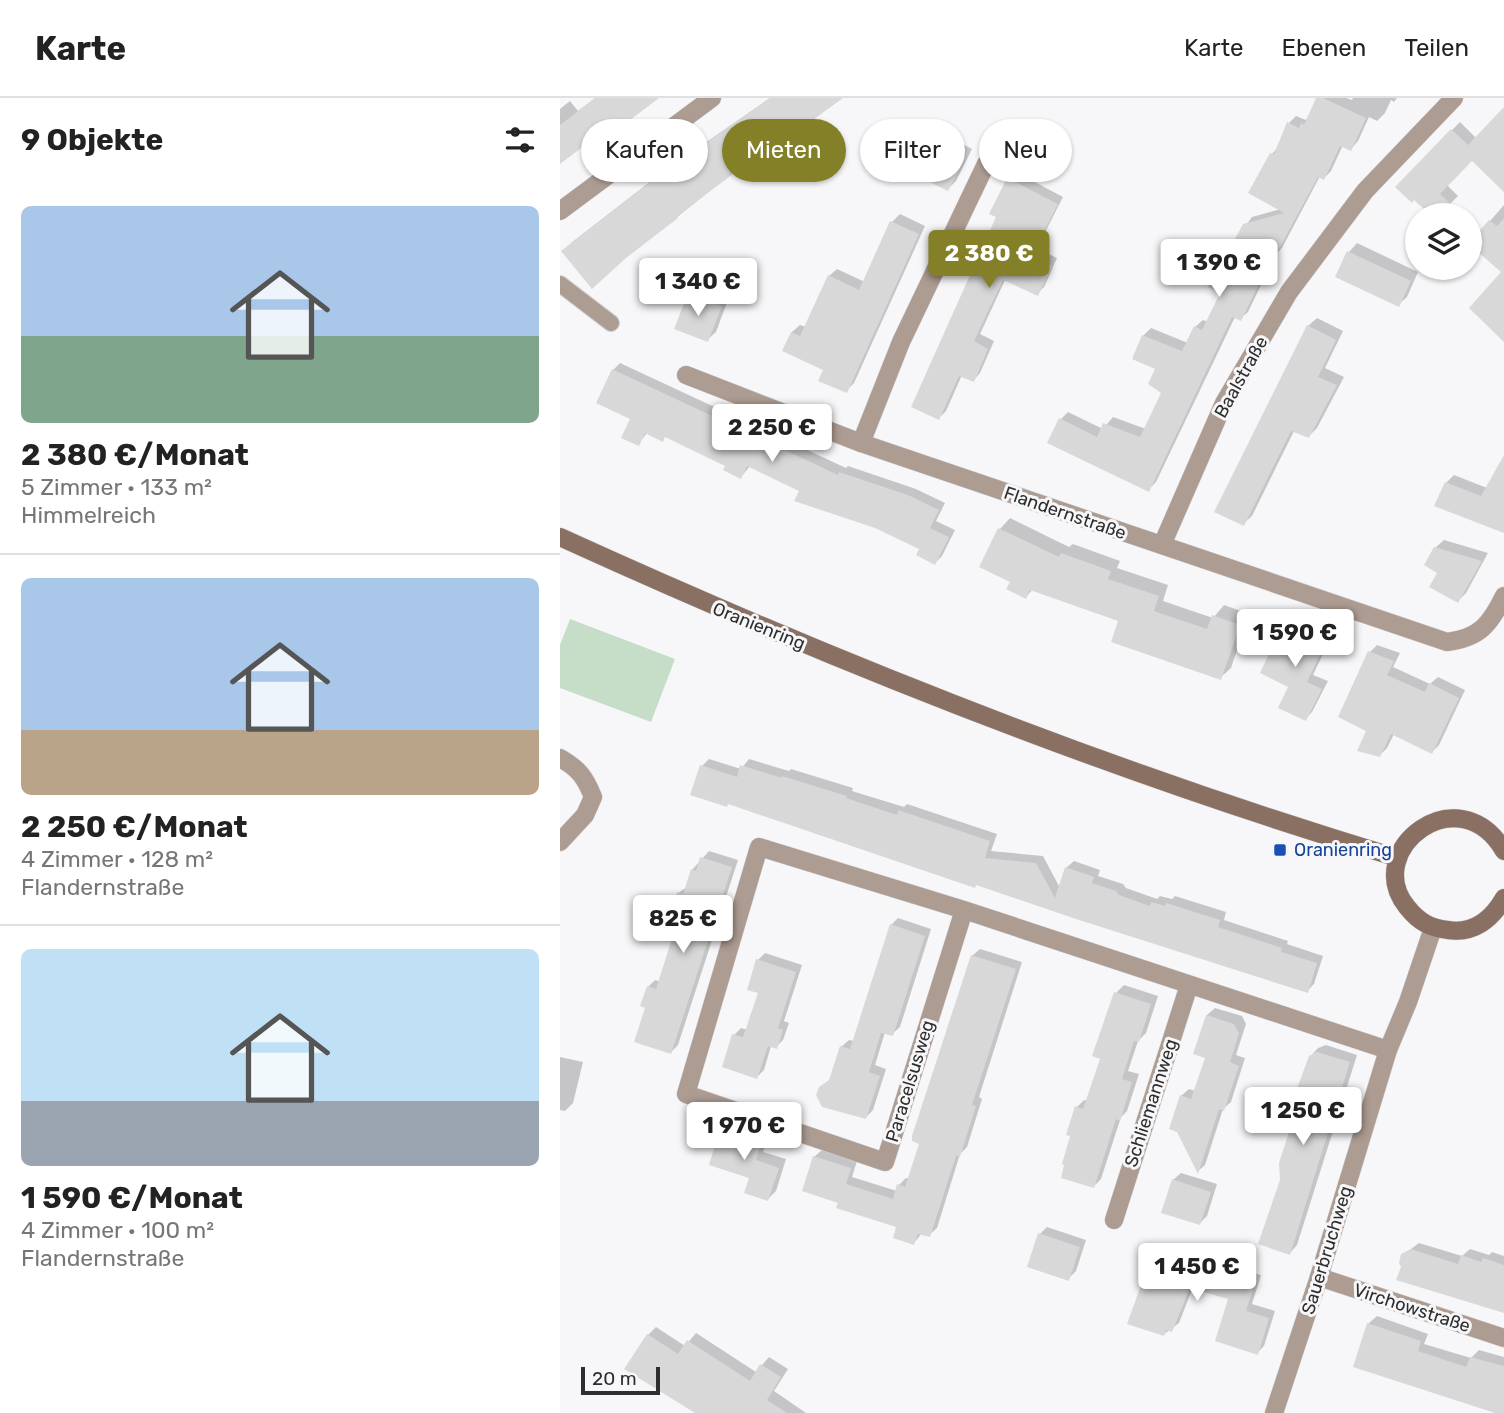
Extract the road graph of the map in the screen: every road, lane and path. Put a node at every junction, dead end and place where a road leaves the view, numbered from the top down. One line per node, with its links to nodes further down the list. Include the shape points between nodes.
1 (712, 98): 4 (street)
2 (1454, 98): 10 (street, Baalstraße, via 1365,191 1289,292 1224,403)
3 (979, 179): 8 (street, via 901,342)
4 (560, 211)
5 (560, 284): 6 (lane)
6 (611, 323)
7 (686, 375): 8 (street, Flandernstraße)
8 (861, 443): 10 (street, Flandernstraße)
9 (560, 537): 15 (street, Oranienring, via 751,623 1036,735 1271,819)
10 (1163, 545): 11 (street, Flandernstraße, via 1447,642 1479,633)
11 (1504, 596)
12 (560, 758): 13 (street, via 576,767 593,797 585,815)
13 (560, 842)
14 (1504, 851): 15 (street, via 1481,825 1443,819 1424,826 1408,840)
15 (1398, 858): 18 (street, via 1396,880 1402,901 1416,918)
16 (1504, 898): 18 (street, via 1495,913 1478,926 1457,931)
17 (964, 910): 17 (street, Paracelsusweg, via 759,847 686,1094 885,1162); 19 (street, Paracelsusweg)
18 (1433, 928): 20 (street, Sauerbruchweg)
19 (1189, 985): 20 (street, Paracelsusweg); 21 (street, Schliemannweg)
20 (1388, 1049): 22 (street, Sauerbruchweg)
21 (1114, 1220)
22 (1319, 1277): 23 (street, Virchowstraße); 24 (street, Sauerbruchweg)
23 (1504, 1338)
24 (1274, 1413)

